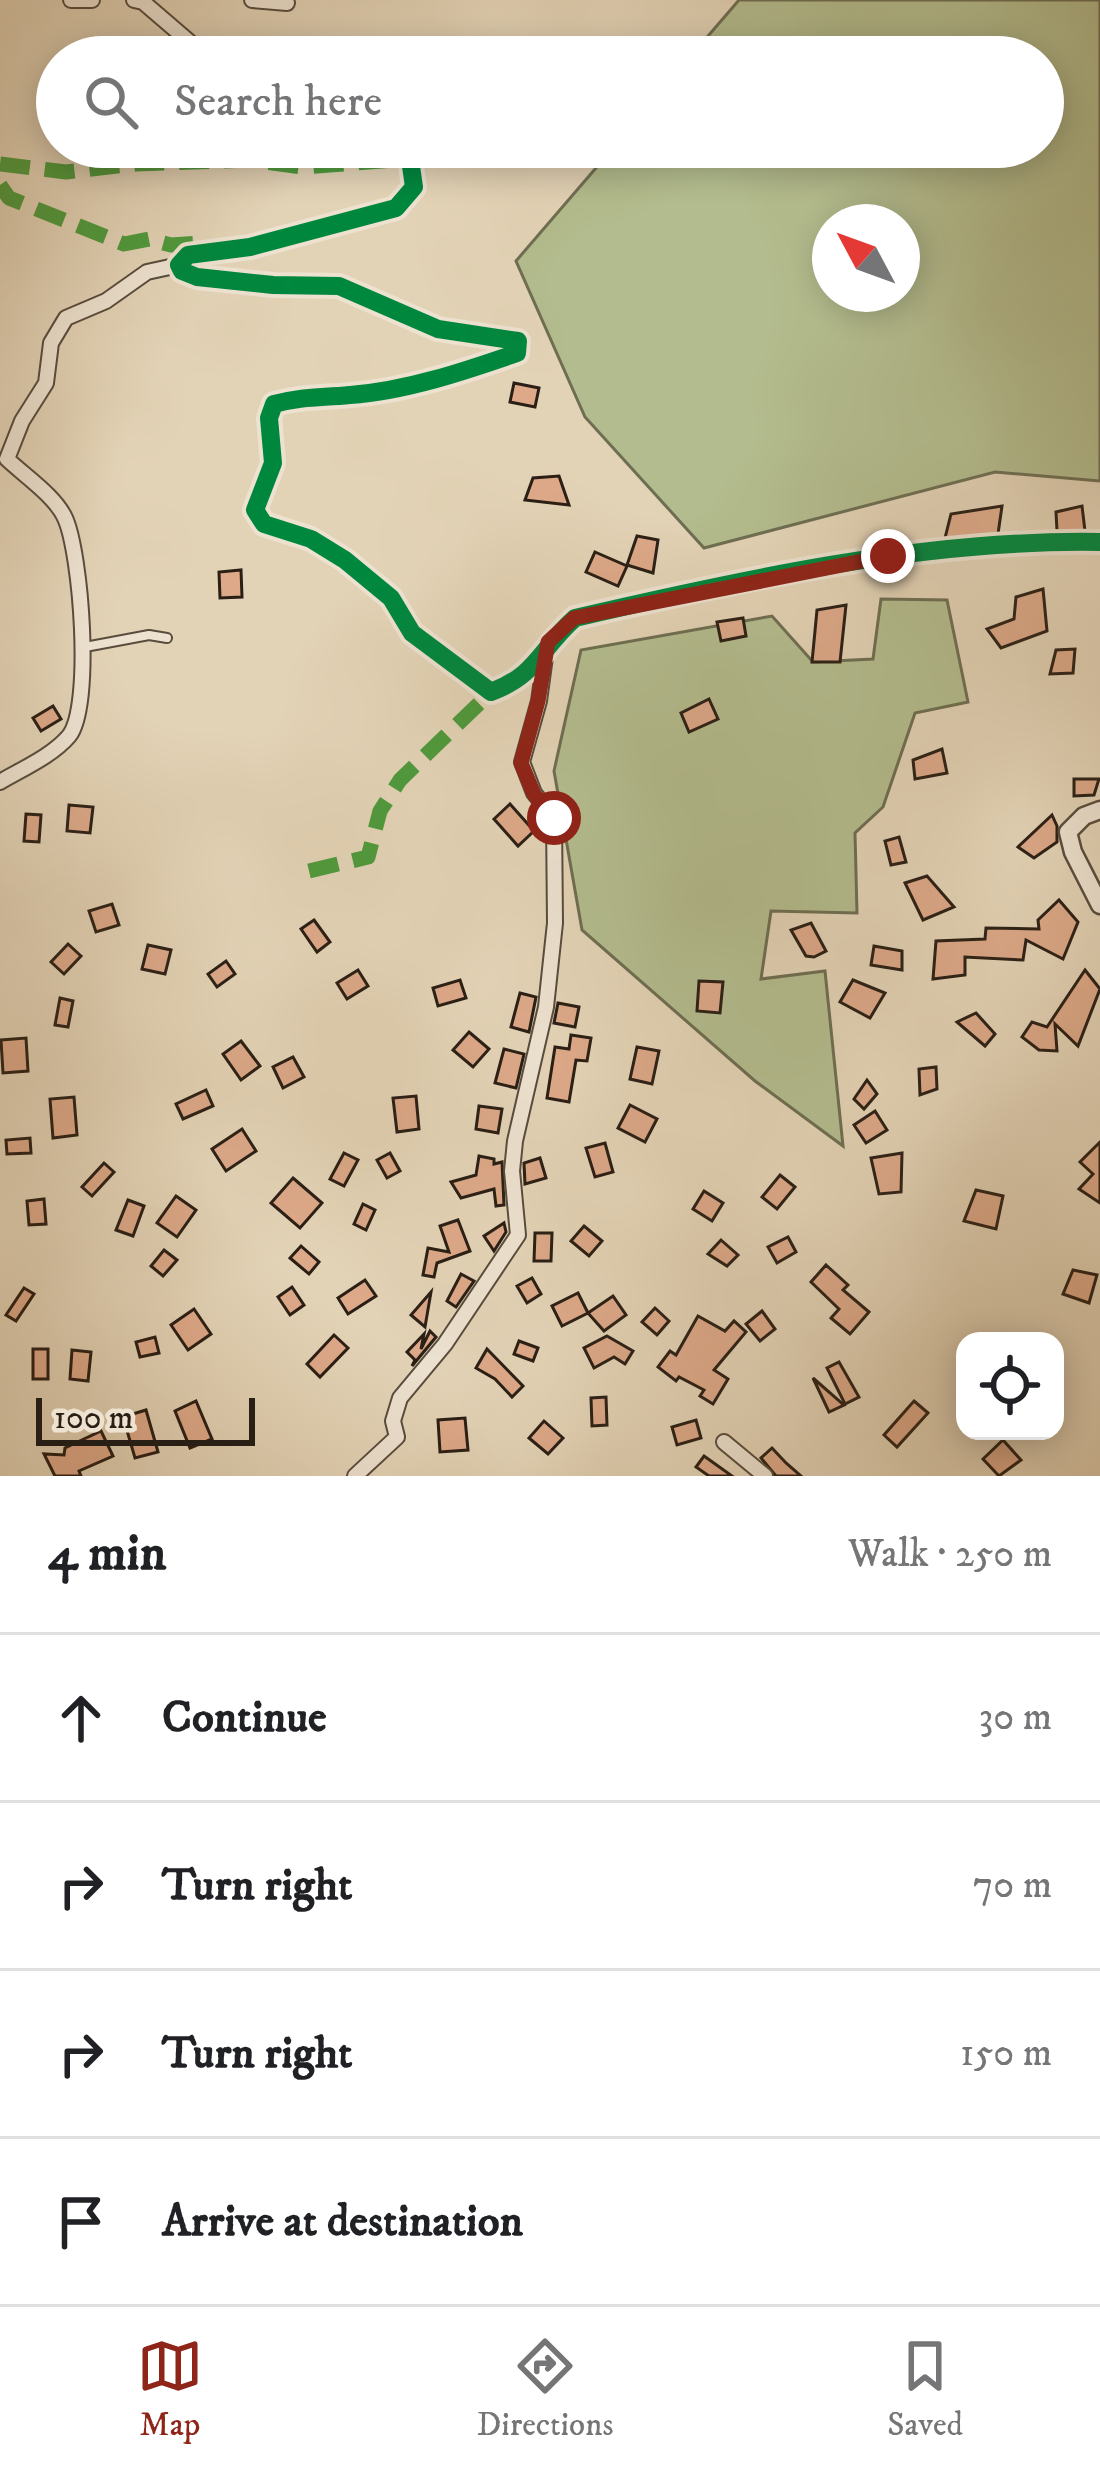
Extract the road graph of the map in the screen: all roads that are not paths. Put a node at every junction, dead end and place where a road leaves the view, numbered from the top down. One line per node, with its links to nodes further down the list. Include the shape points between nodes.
1 (70, 0): 2 (street)
2 (92, 0)
3 (134, 0): 6 (street)
4 (252, 0): 5 (street)
5 (287, 3)
6 (183, 36)
7 (411, 168): 8 (street, via 414,187 396,208 250,248 188,255)
8 (179, 265): 11 (street, via 197,278 339,286 438,329 518,341 517,353 466,371 274,404 273,463 255,509 264,524 311,538 345,560 391,598 412,633 491,692 533,670); 12 (street, via 147,272 66,318 51,343 46,383 7,459 64,516)
9 (1100, 542): 11 (street, via 888,556 574,618)
10 (167, 638): 12 (lane)
11 (548, 642): 17 (street, via 521,763 554,818 555,923 514,1156 518,1235 400,1399 398,1437)
12 (85, 647): 13 (street, via 68,736)
13 (0, 782)
14 (1100, 809): 15 (street, via 1068,832)
15 (1100, 905)
16 (724, 1442): 18 (street)
17 (355, 1476)
18 (765, 1476)

